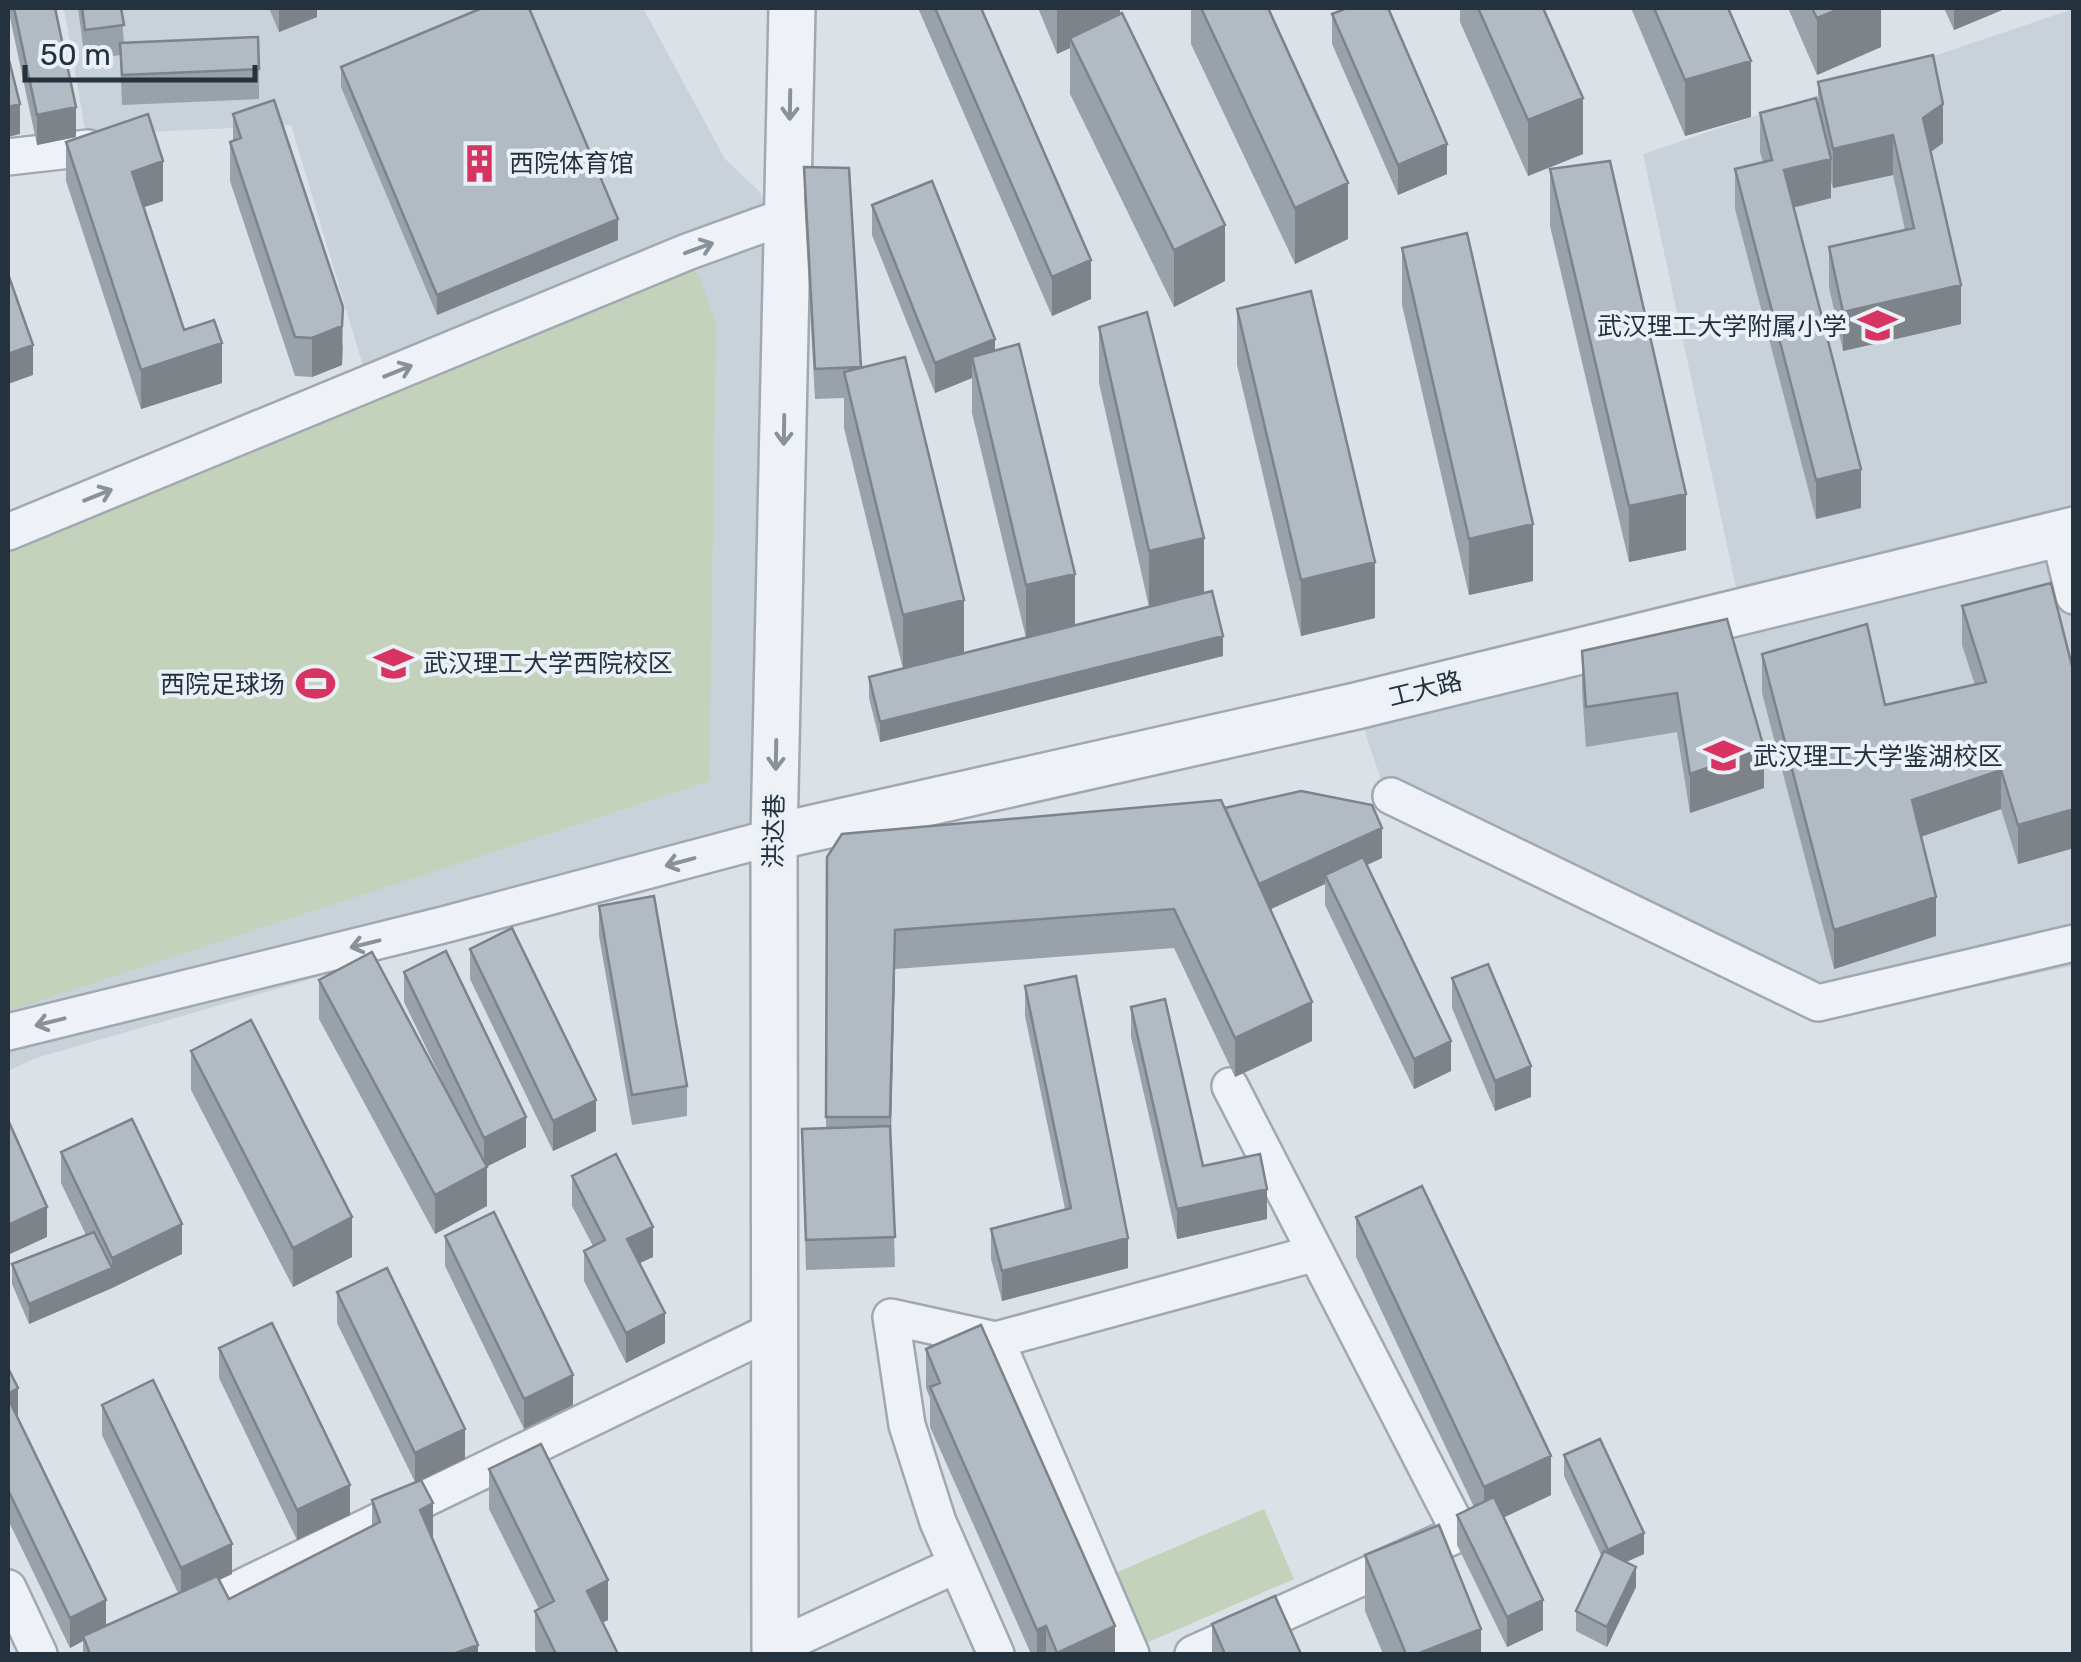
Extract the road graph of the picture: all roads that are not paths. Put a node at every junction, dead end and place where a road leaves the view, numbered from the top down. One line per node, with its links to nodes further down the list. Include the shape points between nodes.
1 (792, 8): 4 (street, 洪达巷, one-way to 4)
2 (88, 148): 3 (street)
3 (8, 157)
4 (789, 216): 5 (street, one-way to 4, via 686,252); 9 (street, 洪达巷, one-way to 9)
5 (8, 532)
6 (2066, 532): 7 (street); 9 (street, 工大路, via 1356,706)
7 (2074, 596)
8 (1392, 796): 10 (street, via 1818,1003)
9 (774, 837): 11 (street, one-way to 11); 14 (street, 洪达巷)
10 (2074, 943)
11 (8, 1032)
12 (1230, 1086): 13 (street)
13 (1316, 1253): 15 (street); 23 (street, via 1460,1534)
14 (774, 1330): 18 (street, 洪达巷); 20 (street)
15 (996, 1340): 16 (street, via 891,1316 888,1324 907,1425); 22 (street)
16 (956, 1565): 18 (street); 21 (street)
17 (8, 1588): 19 (street)
18 (775, 1651)
19 (39, 1654)
20 (104, 1654)
21 (996, 1654)
22 (1131, 1654)
23 (1193, 1654)

